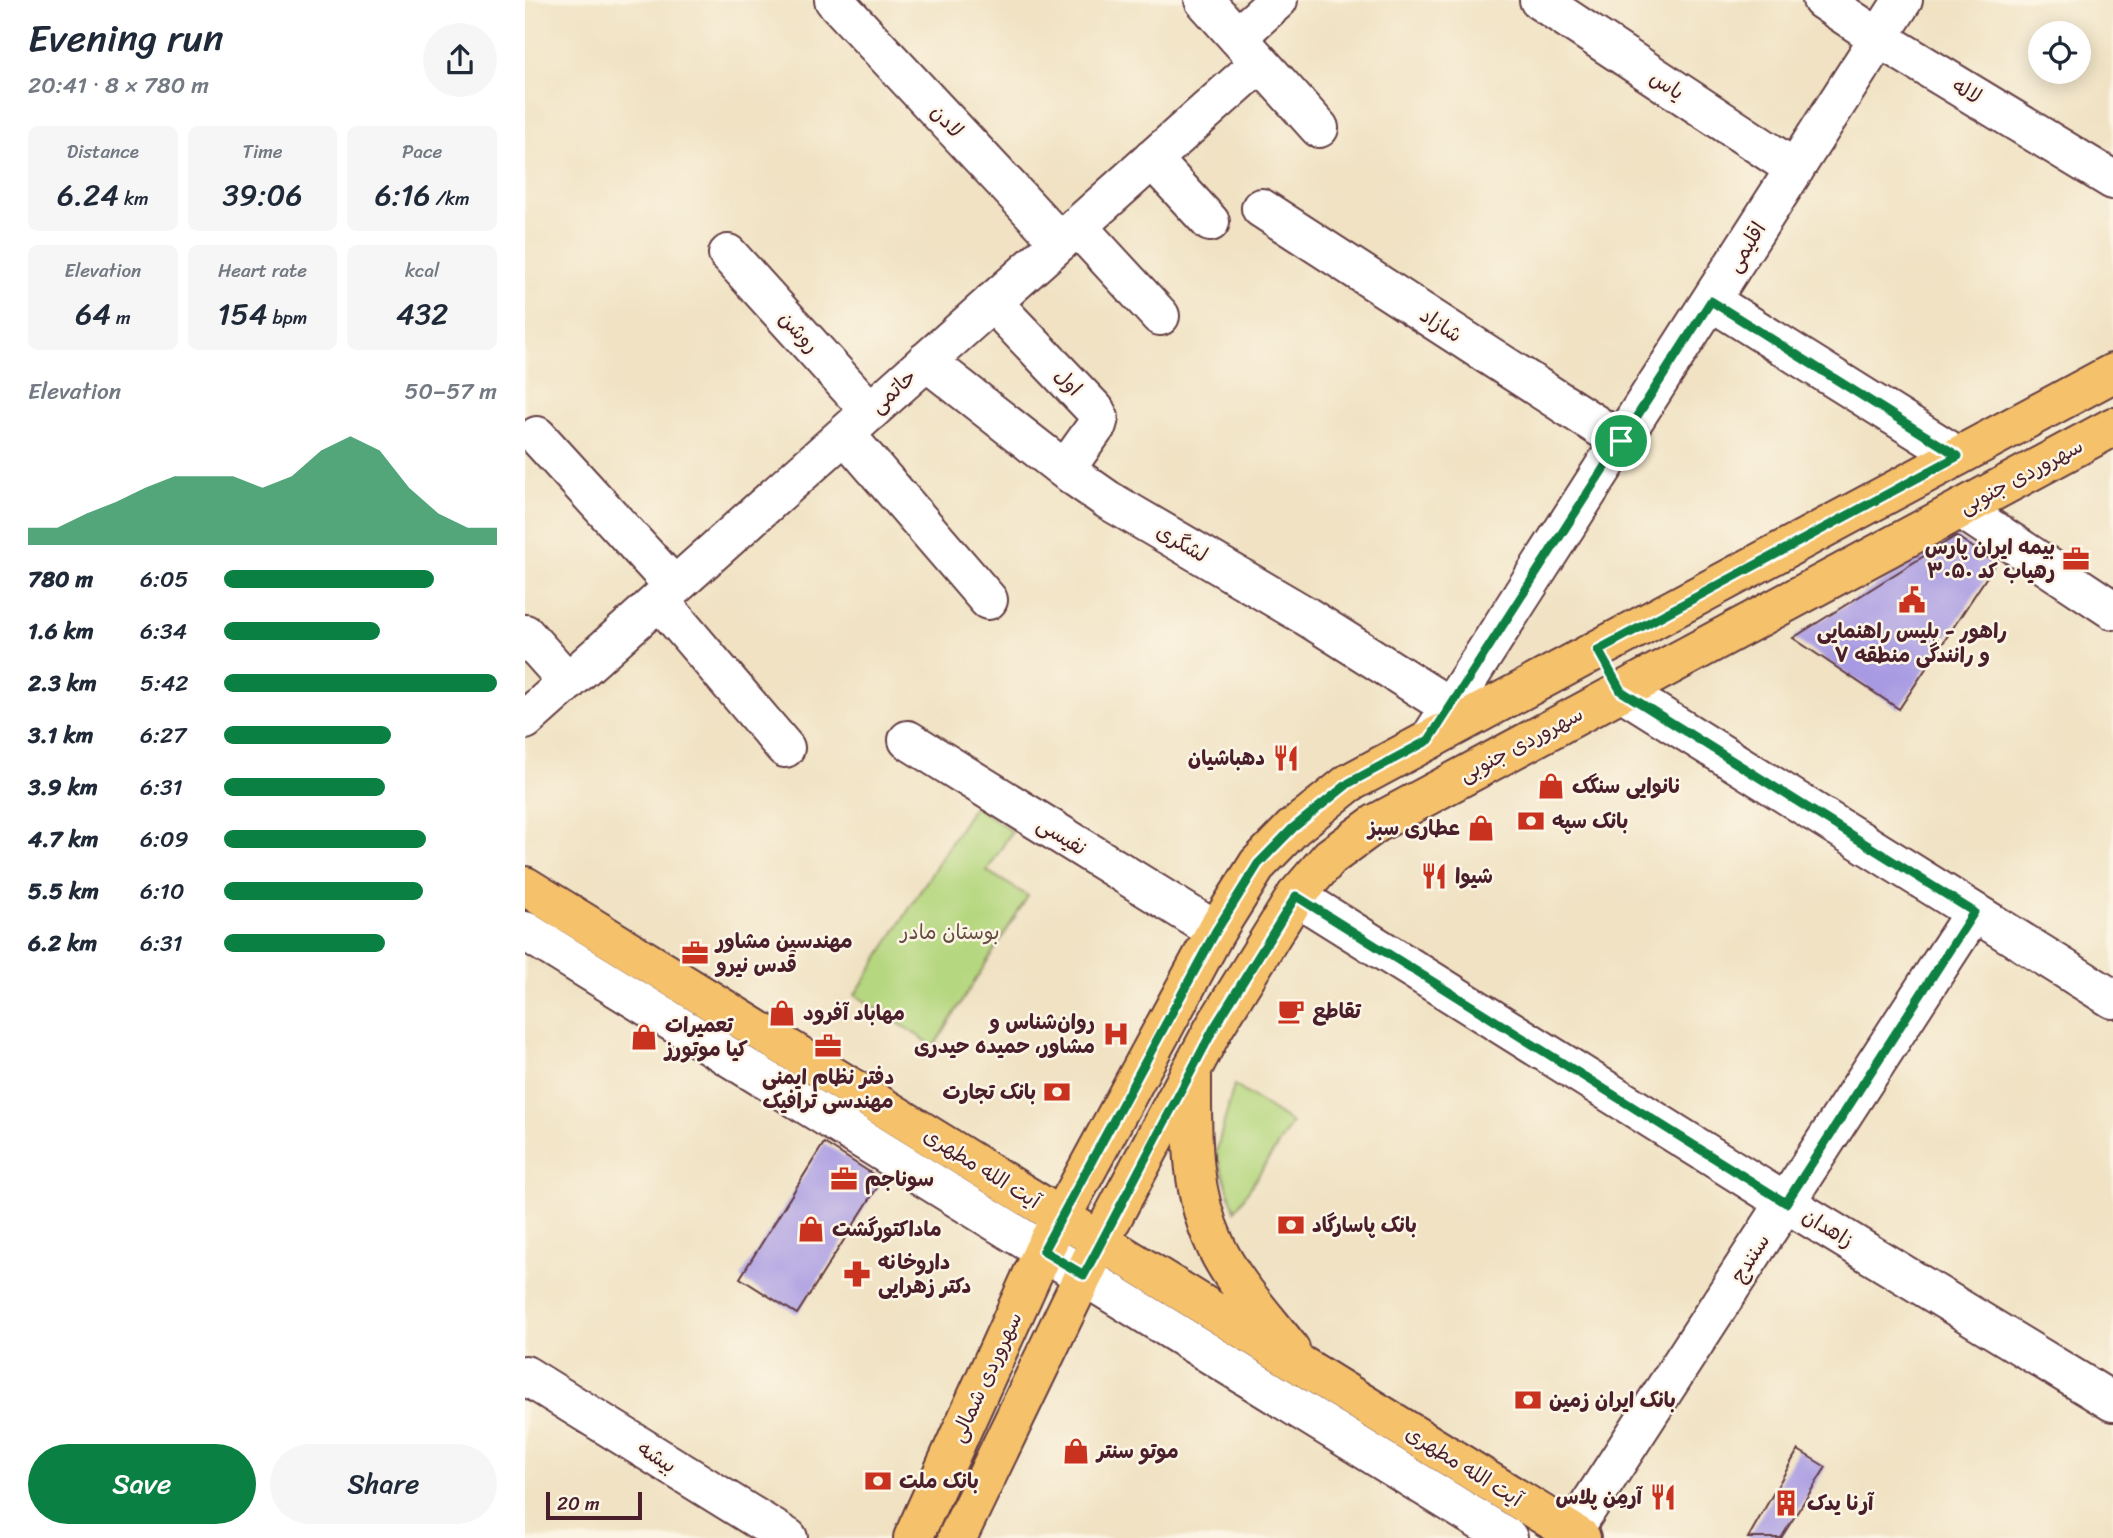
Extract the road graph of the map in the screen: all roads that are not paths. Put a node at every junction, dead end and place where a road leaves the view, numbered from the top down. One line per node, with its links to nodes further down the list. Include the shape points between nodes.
1 (834, 0): 15 (street, لادن)
2 (1204, 0): 8 (street)
3 (1279, 0): 8 (street)
4 (1539, 0): 11 (street, یاس)
5 (1822, 0): 7 (street, لاله)
6 (1903, 0): 7 (street, اقلیمی)
7 (1879, 38): 11 (street, اقلیمی); 12 (street, لاله)
8 (1249, 50): 9 (street); 10 (street, حاتمی)
9 (1319, 128)
10 (1152, 159): 14 (street); 15 (street, حاتمی)
11 (1795, 169): 17 (street, اقلیمی)
12 (2113, 180)
13 (1261, 208): 25 (street, شازاد)
14 (1210, 222)
15 (1069, 234): 18 (street, حاتمی); 19 (street, لادن)
16 (728, 254): 22 (street, روشن)
17 (1711, 301): 25 (street, اقلیمی); 26 (street)
18 (992, 302): 20 (street, حاتمی); 27 (street, اول, via 1099,418)
19 (1160, 316)
20 (926, 361): 22 (street, حاتمی); 27 (street, لشگری)
21 (2113, 373): 26 (main road)
22 (858, 422): 29 (street, حاتمی); 30 (street)
23 (2113, 427): 28 (main road, سهروردی جنوبی)
24 (537, 436): 29 (street)
25 (1621, 441): 36 (street, اقلیمی)
26 (1958, 456): 33 (main road)
27 (1065, 470): 36 (street, لشگری)
28 (1961, 509): 31 (street); 35 (main road, سهروردی جنوبی)
29 (667, 593): 34 (street, حاتمی); 40 (street)
30 (988, 600)
31 (2113, 610)
32 (525, 634): 34 (street)
33 (1598, 650): 35 (main road); 39 (main road)
34 (568, 682): 37 (street, حاتمی)
35 (1621, 691): 42 (main road, سهروردی جنوبی, via 1374,824 1330,857); 43 (street)
36 (1450, 707): 39 (street, اقلیمی)
37 (525, 720)
38 (908, 740): 45 (street, نفیسی)
39 (1429, 740): 45 (main road, via 1349,783 1293,828 1258,864)
40 (785, 748)
41 (525, 886): 49 (main road, آیت الله مطهری)
42 (1296, 896): 47 (main road, سهروردی جنوبی); 48 (street, زاهدان)
43 (1974, 912): 46 (street); 48 (street, سنندج)
44 (525, 931): 51 (street)
45 (1216, 931): 49 (main road)
46 (2113, 999)
47 (1192, 1068): 50 (main road, سهروردی جنوبی); 53 (main road, via 1193,1161 1208,1227 1227,1265)
48 (1786, 1203): 55 (street, زاهدان); 56 (street, سنندج)
49 (1061, 1217): 50 (main road, آیت الله مطهری); 51 (main road, سهروردی شمالی)
50 (1100, 1241): 52 (main road, سهروردی شمالی); 53 (main road, آیت الله مطهری)
51 (1043, 1251): 52 (street); 58 (main road, سهروردی شمالی)
52 (1084, 1275): 59 (main road, سهروردی شمالی); 60 (street)
53 (1304, 1367): 56 (main road, آیت الله مطهری)
54 (525, 1375): 57 (street, بیشه)
55 (2113, 1402)
56 (1576, 1535)
57 (788, 1538)
58 (913, 1538)
59 (957, 1538)
60 (1509, 1538)

